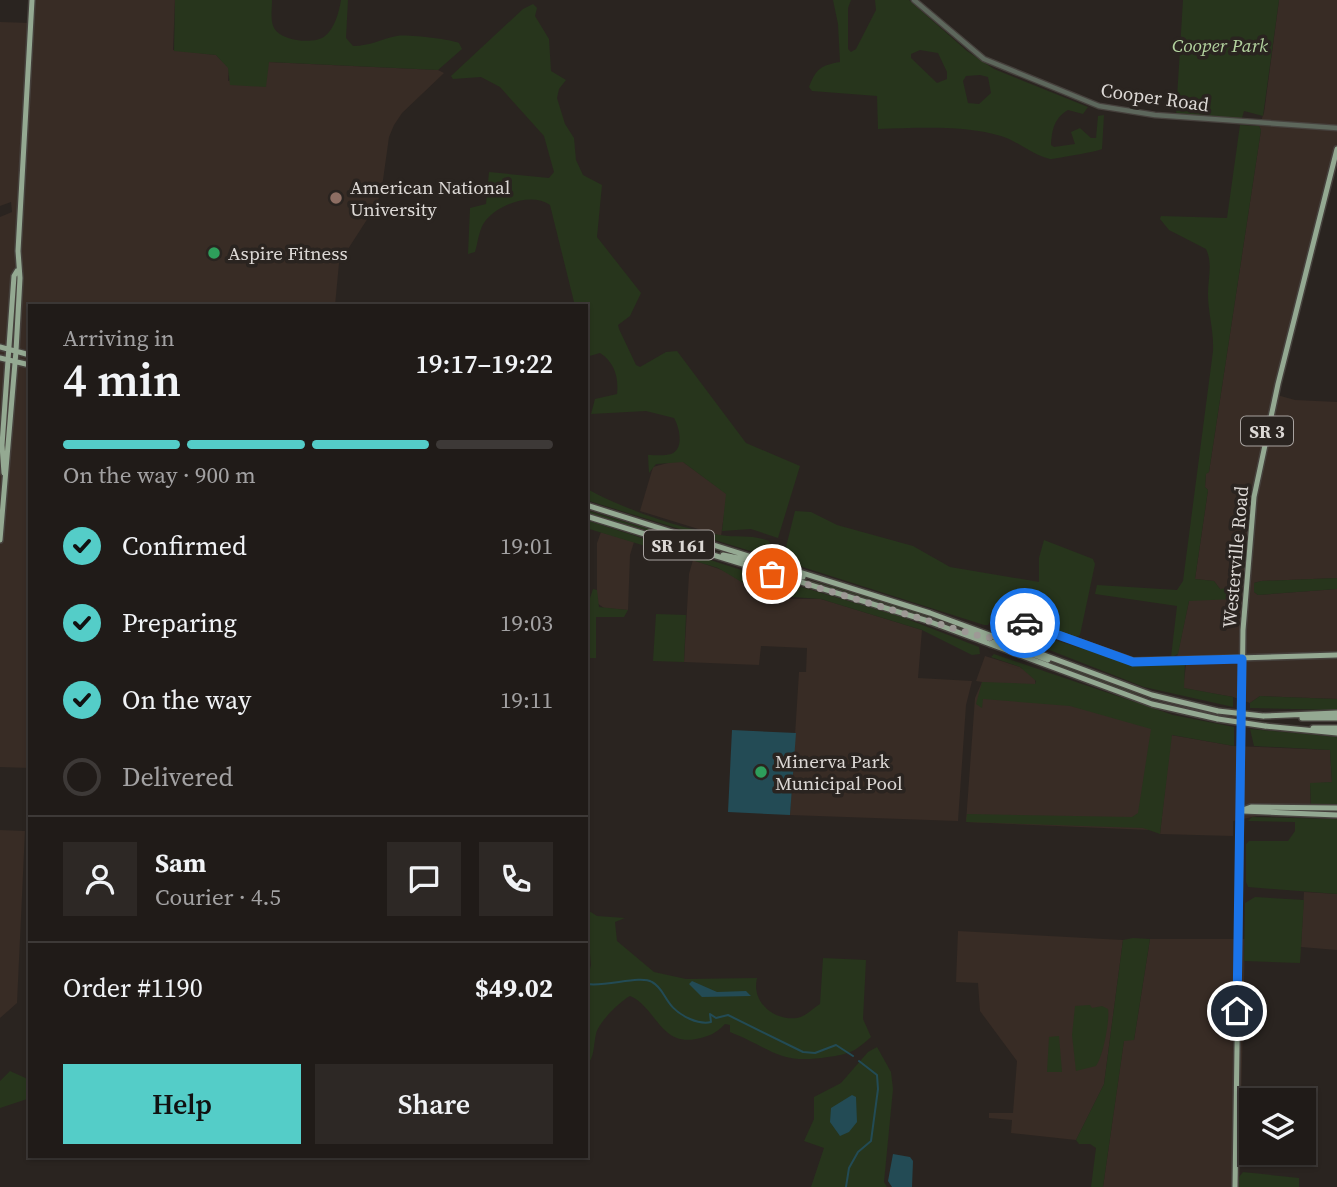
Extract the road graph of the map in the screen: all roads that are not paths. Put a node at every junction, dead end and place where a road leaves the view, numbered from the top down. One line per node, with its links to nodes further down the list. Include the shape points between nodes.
1 (32, 0): 6 (main road, via 20,278)
2 (915, 0): 3 (street, Cooper Road, via 984,59 1099,106 1155,115)
3 (1337, 128)
4 (1337, 149): 24 (main road, Westerville Road / SR 3, via 1254,497)
5 (0, 347): 6 (main road)
6 (12, 350): 7 (main road); 9 (main road); 10 (main road)
7 (28, 354)
8 (0, 358): 9 (main road)
9 (8, 360): 10 (main road); 12 (main road)
10 (15, 362): 11 (main road); 12 (main road)
11 (28, 365)
12 (4, 473): 15 (main road)
13 (588, 506): 17 (main road, SR 161)
14 (588, 517): 16 (main road, SR 161)
15 (0, 540)
16 (693, 549): 17 (main road); 18 (main road, SR 161)
17 (774, 564): 19 (main road, SR 161)
18 (772, 574): 19 (main road, via 784,572); 20 (main road, SR 161)
19 (865, 592): 21 (main road, SR 161)
20 (935, 624): 21 (main road, via 986,638); 22 (main road, SR 161)
21 (993, 635): 24 (main road, via 1000,622 1011,618 1133,662); 25 (main road, SR 161)
22 (990, 644): 25 (main road, via 996,641); 29 (main road, SR 161, bridge, via 1189,714 1265,726)
23 (1337, 655): 24 (main road)
24 (1242, 659): 31 (main road, Westerville Road / SR 3)
25 (1077, 667): 27 (main road, SR 161, bridge, via 1189,705)
26 (1337, 713): 27 (main road)
27 (1264, 716): 28 (main road, SR 161)
28 (1337, 719)
29 (1337, 730)
30 (1337, 808): 31 (main road, via 1251,807)
31 (1240, 811): 32 (main road); 33 (main road, Westerville Road / SR 3)
32 (1337, 815)
33 (1235, 1187)

